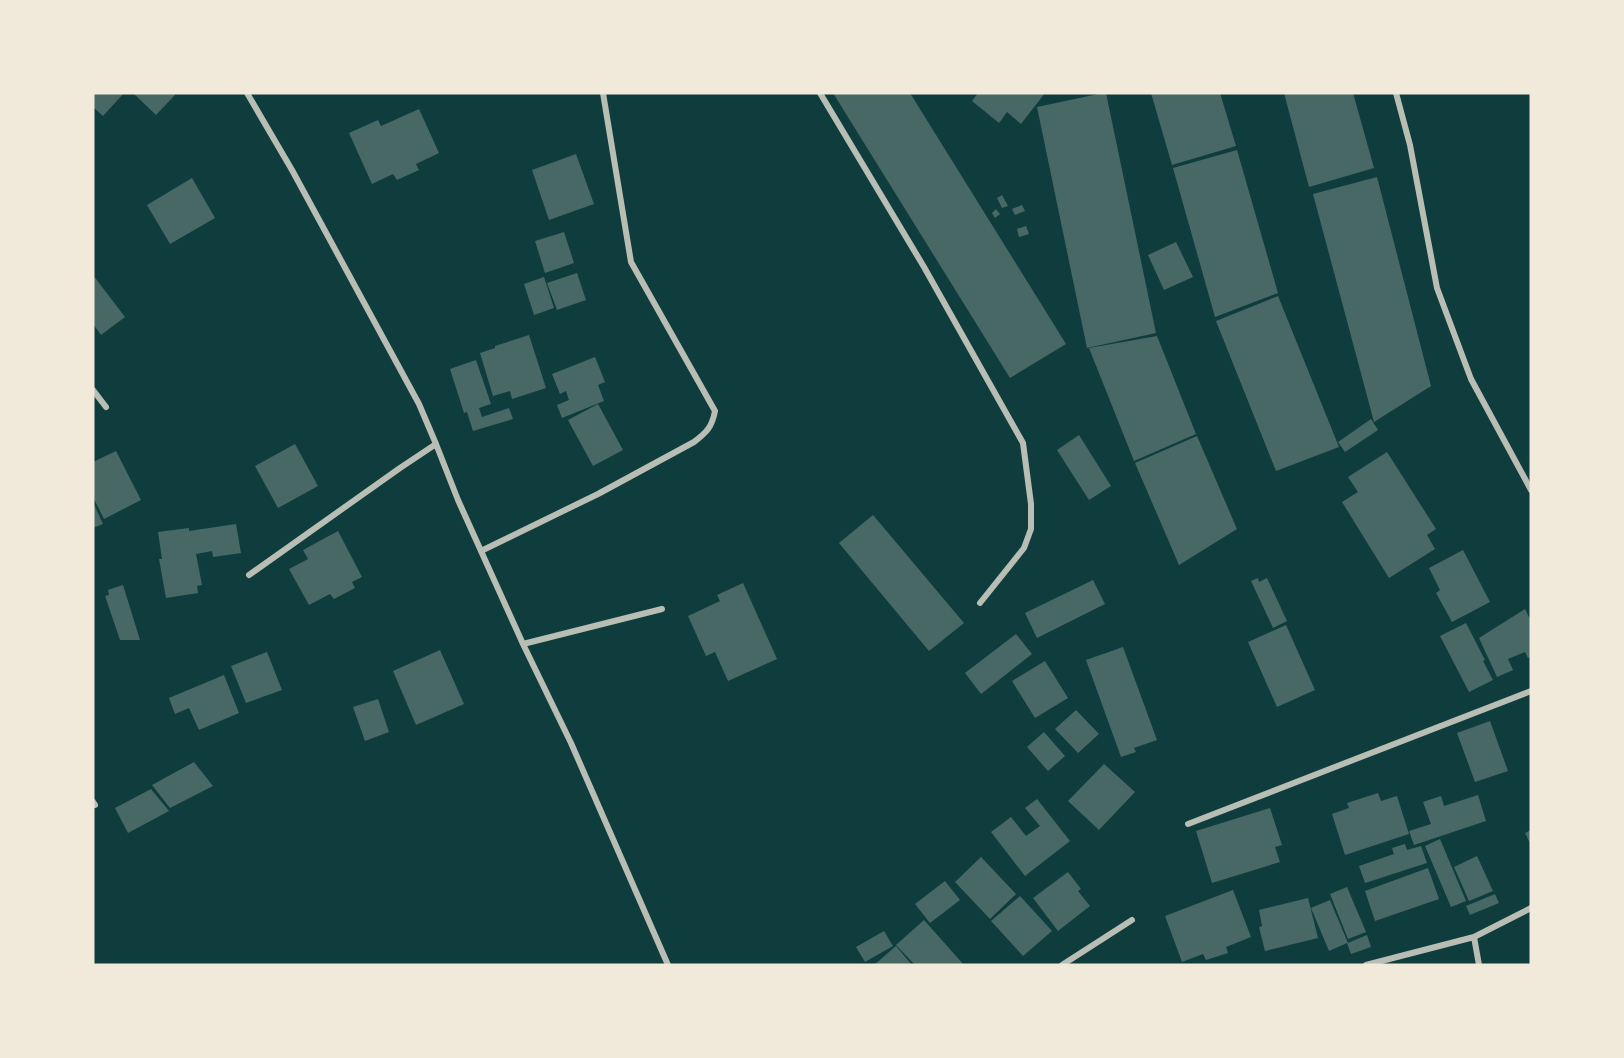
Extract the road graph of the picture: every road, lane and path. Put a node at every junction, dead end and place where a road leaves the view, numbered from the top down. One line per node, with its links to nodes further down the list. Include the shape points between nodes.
1 (247, 93): 7 (street, via 419,404)
2 (603, 93): 9 (street, via 631,262 715,411 713,423 694,442)
3 (820, 93): 11 (street, via 1023,443 1031,529 1024,548)
4 (1396, 93): 8 (street, via 1410,145 1437,288 1471,379)
5 (93, 390): 6 (street)
6 (106, 407)
7 (436, 444): 9 (street); 10 (street)
8 (1531, 490)
9 (481, 550): 13 (street)
10 (249, 575)
11 (980, 603)
12 (662, 609): 13 (street)
13 (523, 644): 19 (street, via 571,742)
14 (1531, 691): 15 (street)
15 (1188, 824)
16 (1531, 908): 18 (street)
17 (1132, 920): 20 (street)
18 (1474, 937): 21 (street); 22 (street)
19 (668, 965)
20 (1062, 965)
21 (1366, 965)
22 (1479, 965)

